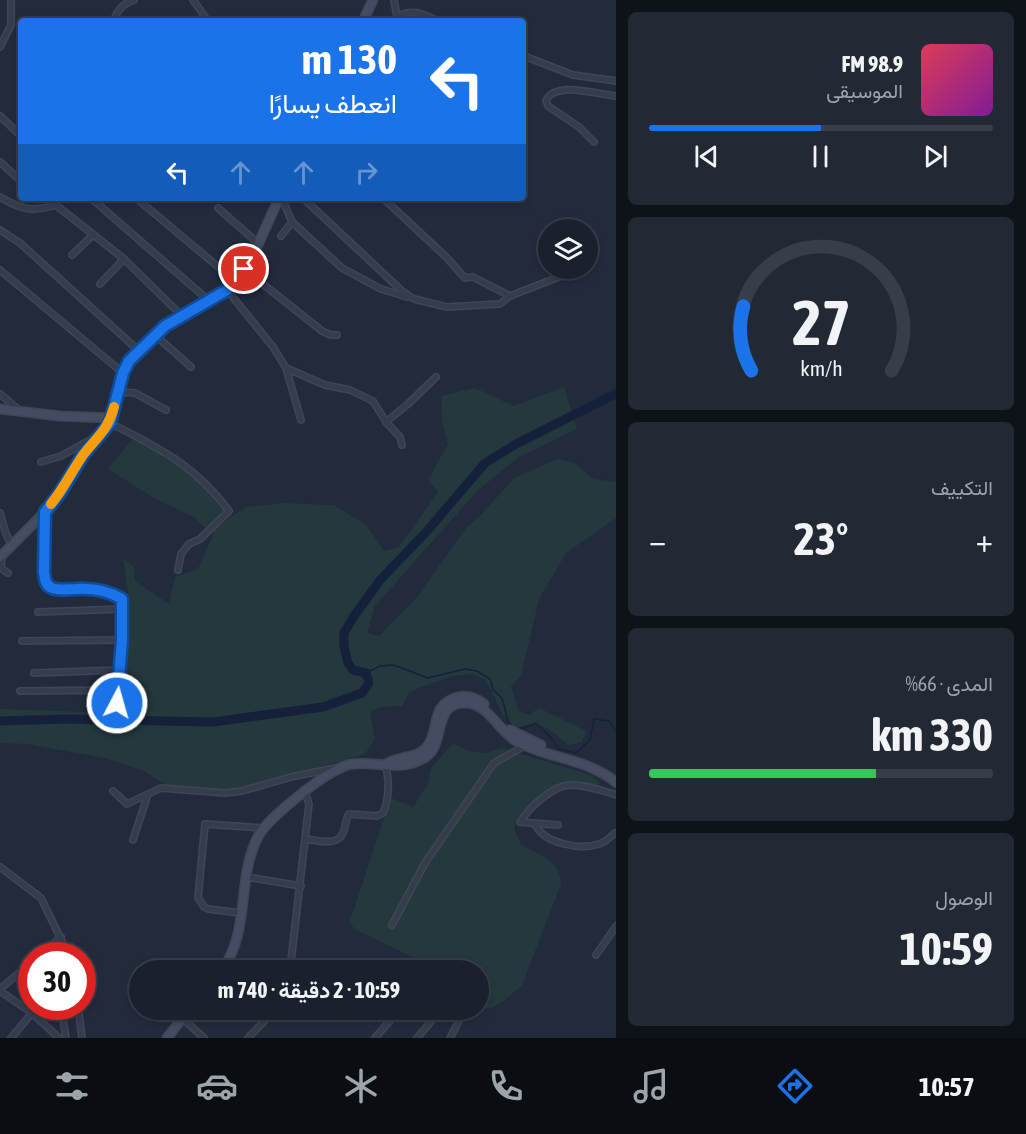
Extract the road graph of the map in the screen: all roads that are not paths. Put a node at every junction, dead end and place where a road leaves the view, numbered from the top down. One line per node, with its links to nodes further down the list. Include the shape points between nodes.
1 (11, 0): 12 (street, via 11,25)
2 (134, 0): 6 (street, via 127,2)
3 (193, 0): 7 (street)
4 (373, 0): 8 (street)
5 (394, 0): 9 (street)
6 (114, 18)
7 (206, 18)
8 (364, 18)
9 (396, 18)
10 (398, 18): 11 (street, via 412,11)
11 (432, 18)
12 (0, 47)
13 (526, 58): 14 (street, via 573,75)
14 (616, 81)
15 (616, 96): 18 (street, via 566,90 555,91 546,100 548,106)
16 (0, 116): 17 (street)
17 (18, 133)
18 (594, 142)
19 (0, 162): 20 (street)
20 (18, 178)
21 (0, 197): 29 (street, via 19,208 38,210)
22 (51, 201): 29 (street)
23 (94, 201): 46 (street)
24 (140, 201): 41 (street)
25 (279, 201): 35 (street)
26 (282, 201): 31 (street)
27 (306, 201): 45 (street)
28 (386, 201): 44 (street, via 465,278 473,277)
29 (56, 205): 33 (street)
30 (218, 208): 35 (street)
31 (292, 222): 34 (street); 45 (street, via 342,268 381,289)
32 (0, 230): 50 (street, via 20,243)
33 (93, 235): 36 (street); 37 (street)
34 (281, 237)
35 (259, 244): 38 (street)
36 (72, 255)
37 (124, 259): 42 (street); 47 (street)
38 (244, 269): 41 (street); 48 (street, via 322,331)
39 (0, 270): 53 (street)
40 (552, 279): 44 (street)
41 (236, 281): 43 (street)
42 (100, 284)
43 (227, 290): 46 (street); 52 (street)
44 (510, 296): 45 (street, via 500,304 447,307)
45 (414, 299)
46 (208, 300): 47 (street)
47 (181, 315): 49 (street)
48 (337, 334)
49 (155, 335): 50 (street); 51 (street)
50 (138, 350): 53 (street)
51 (191, 367)
52 (286, 368): 61 (street); 62 (street, via 362,395 373,401)
53 (123, 373): 55 (street)
54 (435, 377): 62 (street)
55 (118, 392): 58 (street, via 135,393); 60 (street)
56 (0, 394): 59 (street)
57 (0, 409): 59 (street)
58 (166, 410)
59 (21, 412): 60 (street)
60 (110, 420): 63 (street); 70 (street, via 186,465 229,511 184,549)
61 (301, 420)
62 (386, 422): 64 (street)
63 (99, 438): 65 (street); 66 (street)
64 (402, 445)
65 (41, 462)
66 (45, 512): 68 (street); 72 (street, via 44,572 49,587 114,594 122,599)
67 (0, 513): 68 (street)
68 (12, 546): 69 (street)
69 (1, 556): 71 (street, via 1,568)
70 (178, 570)
71 (8, 573)
72 (123, 609): 73 (street); 74 (street)
73 (38, 612)
74 (122, 640): 75 (street); 76 (street)
75 (22, 641)
76 (120, 670): 77 (street); 78 (street)
77 (34, 673)
78 (119, 690): 79 (street); 80 (street)
79 (20, 691)
80 (117, 703)
81 (529, 743): 82 (street, via 510,737 477,705 460,703 440,721 437,740 428,755 413,763); 84 (street, via 598,766); 85 (street, via 597,770); 100 (street, via 495,763 425,863)
82 (385, 765): 83 (street, via 352,764); 94 (street, via 388,790 383,813 348,814 341,838 331,842)
83 (337, 768): 87 (street); 88 (street, via 242,791 167,787)
84 (616, 778)
85 (616, 783)
86 (113, 791): 88 (street, via 127,804)
87 (305, 792): 92 (street); 94 (street, via 309,804)
88 (148, 794): 95 (street)
89 (616, 795): 90 (street, via 566,785 533,804 520,822)
90 (535, 824): 91 (street); 93 (street, via 544,836 568,844 602,843)
91 (558, 825)
92 (264, 828): 97 (street, via 255,842); 99 (street, via 205,824 198,898 208,909)
93 (615, 833)
94 (305, 839): 98 (street)
95 (134, 840)
96 (0, 867): 102 (street, via 41,898)
97 (247, 877): 98 (street); 99 (street)
98 (301, 885): 107 (street)
99 (241, 914): 106 (street)
100 (392, 925)
101 (616, 925): 105 (street)
102 (61, 937): 103 (street); 104 (street)
103 (56, 942)
104 (63, 942)
105 (596, 955)
106 (229, 960)
107 (291, 960)
108 (18, 974): 109 (street)
109 (0, 990): 110 (street)
110 (18, 1003)
111 (26, 1020): 122 (street)
112 (40, 1020): 123 (street)
113 (63, 1020): 121 (street)
114 (80, 1020): 124 (street)
115 (180, 1020): 125 (street)
116 (184, 1020): 126 (street)
117 (265, 1020): 127 (street)
118 (390, 1020): 128 (street)
119 (432, 1020): 129 (street)
120 (459, 1020): 130 (street)
121 (65, 1036): 123 (street)
122 (11, 1038)
123 (59, 1038)
124 (82, 1038)
125 (167, 1038)
126 (204, 1038)
127 (248, 1038)
128 (375, 1038)
129 (417, 1038)
130 (450, 1038)

